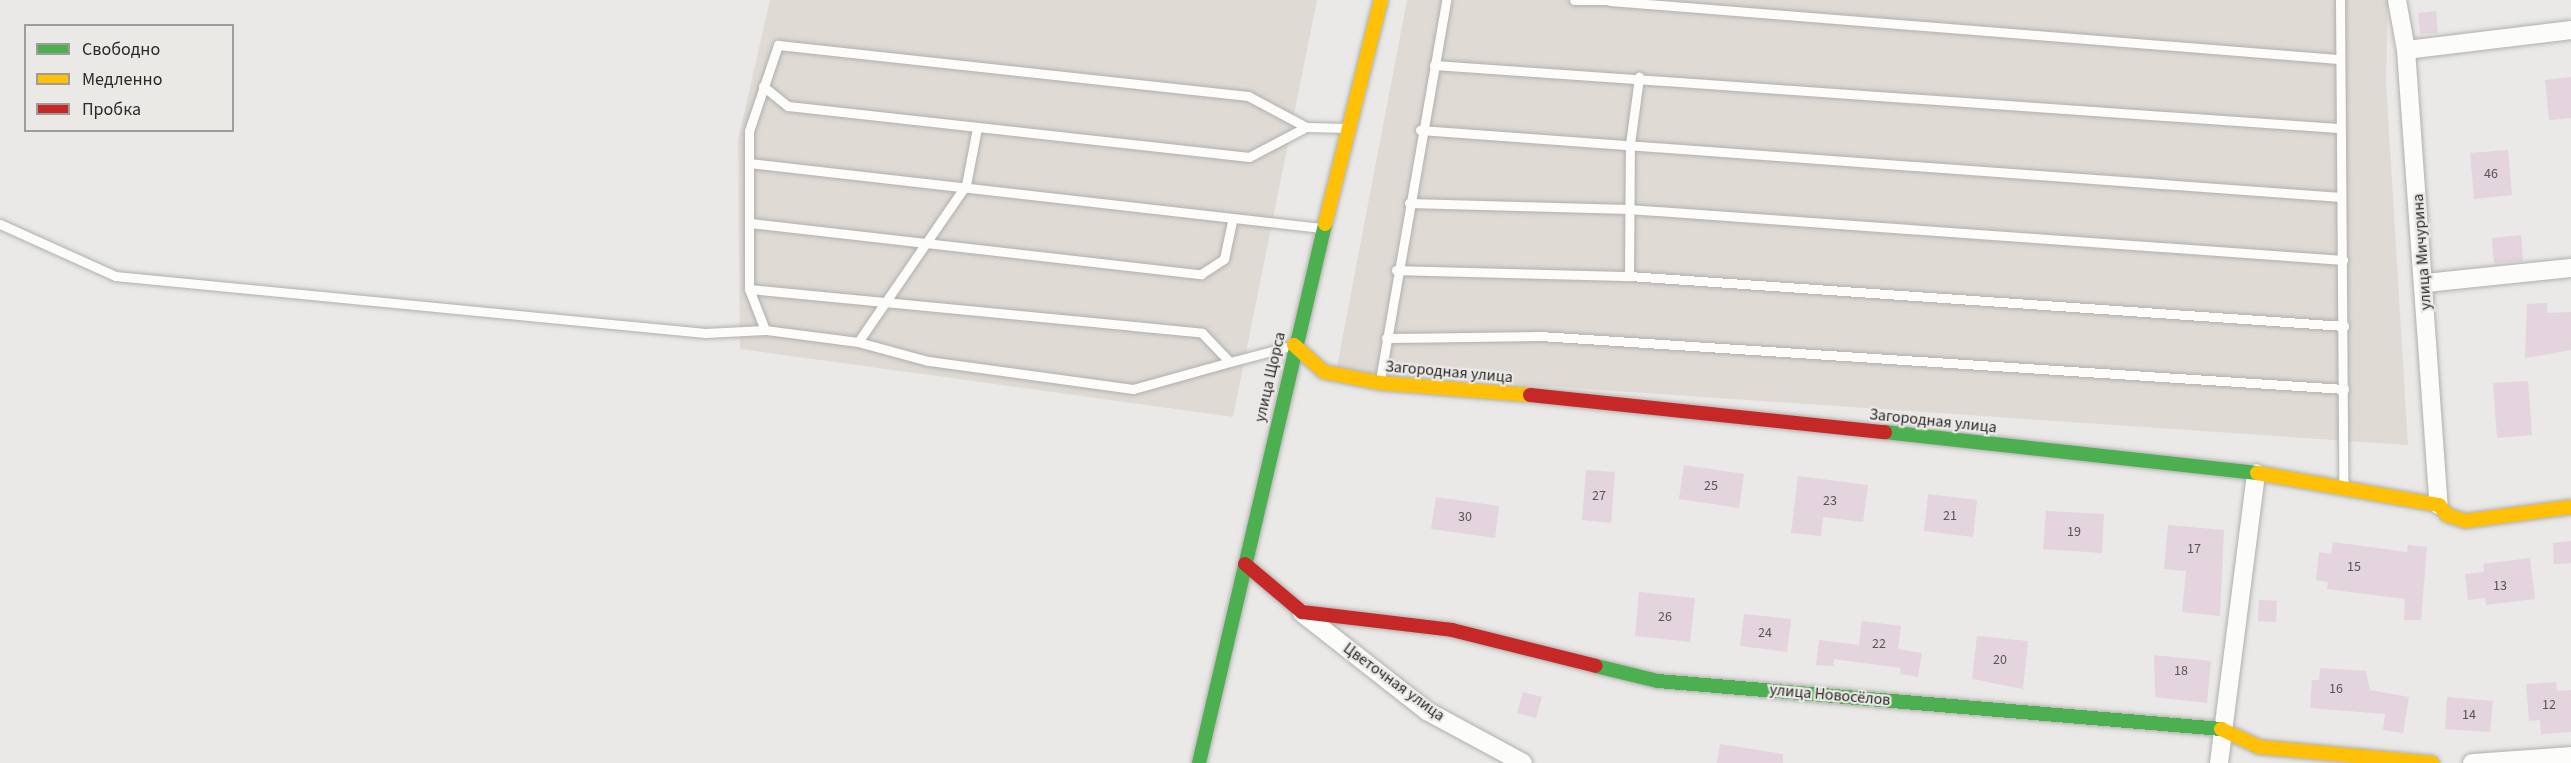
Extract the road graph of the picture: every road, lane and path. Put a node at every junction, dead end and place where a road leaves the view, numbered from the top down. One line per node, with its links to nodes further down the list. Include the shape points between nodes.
1 (1381, 0): 15 (street, улица Щорса)
2 (1446, 0): 10 (lane)
3 (1574, 0): 6 (lane)
4 (2340, 0): 9 (lane)
5 (2397, 0): 8 (street, улица Мичурина)
6 (1610, 1): 9 (lane)
7 (2571, 30): 8 (street)
8 (2406, 50): 33 (street, улица Мичурина)
9 (2338, 59): 16 (lane)
10 (1434, 65): 11 (lane); 17 (lane)
11 (1639, 77): 16 (lane); 18 (lane)
12 (763, 86): 13 (lane, via 778,45 1248,96); 14 (lane, via 788,106); 19 (lane, via 749,131)
13 (1306, 127): 14 (lane, via 1249,157); 15 (lane)
14 (977, 128): 20 (lane)
15 (1349, 128): 27 (street, улица Щорса)
16 (2338, 128): 21 (lane)
17 (1420, 130): 18 (lane); 22 (lane)
18 (1630, 144): 21 (lane); 23 (lane)
19 (748, 163): 20 (lane); 25 (lane)
20 (966, 185): 24 (lane); 28 (lane)
21 (2341, 197): 29 (lane)
22 (1409, 203): 23 (lane); 31 (lane)
23 (1628, 209): 29 (lane); 32 (lane)
24 (1232, 220): 27 (lane); 28 (lane, via 1224,259 1201,274)
25 (750, 223): 28 (lane); 34 (lane)
26 (0, 224): 37 (lane, via 115,276 705,333)
27 (1323, 229): 40 (street, улица Щорса)
28 (930, 243): 35 (lane)
29 (2343, 260): 36 (lane)
30 (2571, 268): 33 (street)
31 (1396, 270): 32 (lane); 38 (lane)
32 (1629, 276): 36 (lane)
33 (2425, 283): 46 (street, улица Мичурина)
34 (749, 289): 35 (lane); 37 (lane)
35 (890, 299): 39 (lane); 41 (lane, via 1202,333)
36 (2344, 326): 43 (lane)
37 (765, 330): 39 (lane)
38 (1386, 338): 42 (lane); 43 (lane, via 1540,336)
39 (858, 342): 41 (lane, via 928,361 1133,389)
40 (1293, 345): 41 (lane); 42 (street, Загородная улица, via 1324,372); 48 (street, улица Щорса)
41 (1230, 362)
42 (1380, 383): 44 (street, Загородная улица, via 1584,399)
43 (2344, 389): 45 (lane)
44 (2256, 473): 45 (street, Загородная улица); 50 (street)
45 (2343, 488): 46 (street, Загородная улица)
46 (2439, 505): 47 (street, Загородная улица, via 2447,515 2465,521)
47 (2571, 507)
48 (1245, 564): 49 (street); 52 (street, улица Щорса)
49 (1302, 612): 50 (street, улица Новосёлов, via 1452,630 1658,681); 53 (street, Цветочная улица, via 1427,711)
50 (2225, 729): 54 (street); 55 (street, улица Новосёлов, via 2259,747)
51 (2571, 756): 56 (street)
52 (1199, 763)
53 (1523, 763)
54 (2219, 763)
55 (2432, 763)
56 (2472, 763)

